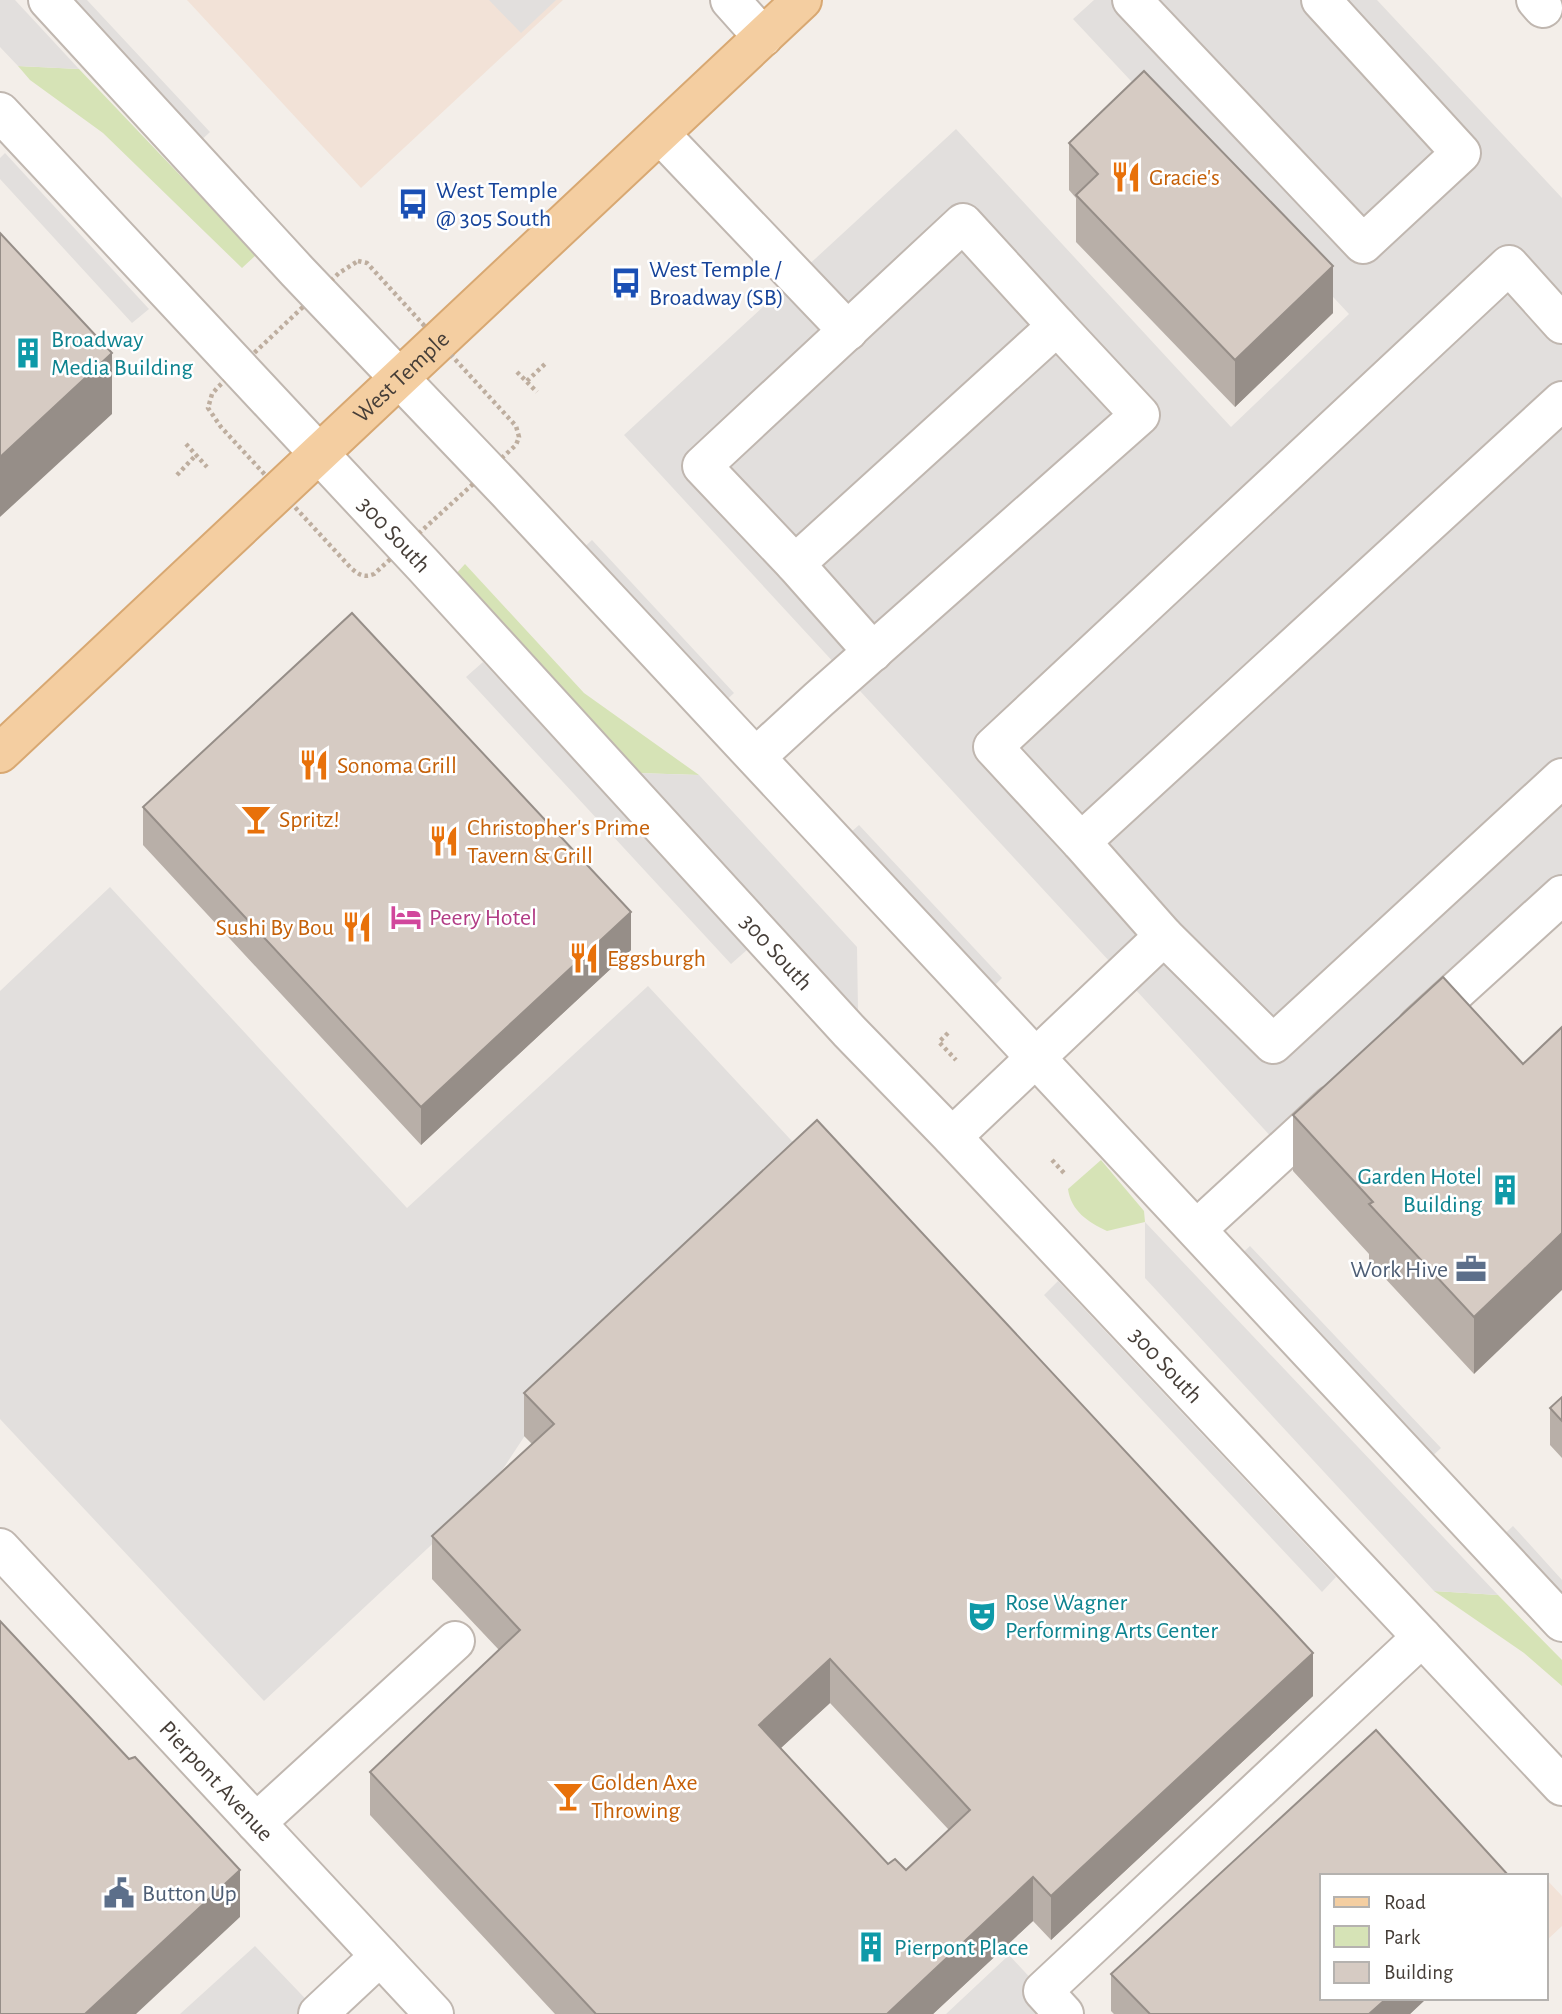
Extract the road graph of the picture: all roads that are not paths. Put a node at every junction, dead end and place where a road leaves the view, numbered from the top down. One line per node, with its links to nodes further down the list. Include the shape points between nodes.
1 (48, 0): 12 (street)
2 (730, 0): 6 (street)
3 (803, 0): 6 (main road, West Temple)
4 (1132, 0): 5 (street, via 1363,244 1461,153)
5 (1321, 0)
6 (763, 37): 8 (main road, West Temple)
7 (2, 118): 14 (street, 300 South)
8 (660, 134): 11 (street); 12 (main road, West Temple)
9 (1562, 324): 20 (street, via 1508,265 993,747)
10 (1057, 326): 11 (street, via 963,223); 15 (street); 16 (street, via 1140,415)
11 (848, 331): 15 (street, via 702,466)
12 (399, 377): 14 (main road, West Temple); 18 (street)
13 (1562, 401): 20 (street)
14 (317, 454): 17 (main road, West Temple); 26 (street, 300 South)
15 (795, 564): 16 (street)
16 (873, 652): 18 (street)
17 (0, 753)
18 (756, 758): 24 (street)
19 (1562, 778): 22 (street, via 1273,1044)
20 (1081, 842): 22 (street)
21 (1562, 895): 23 (street)
22 (1164, 936): 24 (street)
23 (1388, 1054)
24 (1036, 1056): 26 (street); 27 (street)
25 (1358, 1082): 27 (street)
26 (952, 1138): 30 (street, 300 South)
27 (1197, 1229): 29 (street)
28 (0, 1548): 33 (street, Pierpont Avenue)
29 (1562, 1622)
30 (1422, 1637): 32 (street, 300 South); 37 (street, via 1043,1991)
31 (455, 1641): 33 (street)
32 (1562, 1786)
33 (256, 1823): 34 (street, Pierpont Avenue)
34 (380, 1956): 35 (street); 36 (street, Pierpont Avenue)
35 (318, 2014)
36 (434, 2014)
37 (1064, 2014)

